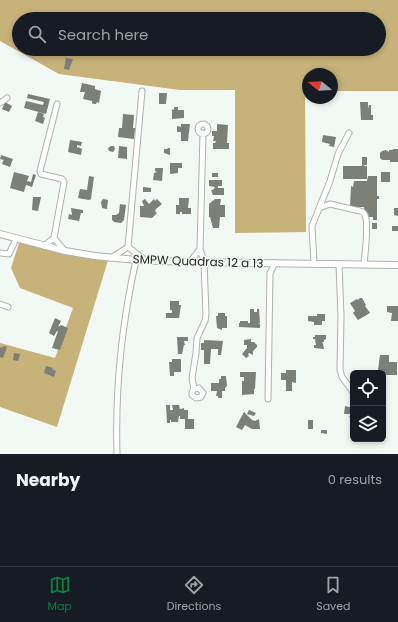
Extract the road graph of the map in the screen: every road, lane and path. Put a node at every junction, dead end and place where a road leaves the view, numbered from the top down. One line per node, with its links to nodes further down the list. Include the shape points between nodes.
1 (142, 91): 12 (street)
2 (7, 98): 3 (street)
3 (0, 103)
4 (57, 104): 9 (street, via 40,171 41,174 62,179 64,182)
5 (203, 133): 13 (street)
6 (349, 133): 7 (street, via 338,154)
7 (320, 208): 23 (street, via 312,226); 25 (street, via 330,204 364,213)
8 (0, 234): 10 (street, SMPW Quadras 12 a 13)
9 (54, 238): 11 (street); 14 (street)
10 (16, 239): 11 (street, SMPW Quadras 12 a 13); 15 (street, via 10,254)
11 (44, 246): 14 (street, SMPW Quadras 12 a 13)
12 (128, 247): 16 (street); 18 (street)
13 (200, 249): 19 (street); 20 (street)
14 (65, 251): 16 (street, SMPW Quadras 12 a 13)
15 (0, 253)
16 (111, 258): 17 (street, SMPW Quadras 12 a 13)
17 (136, 260): 18 (street, SMPW Quadras 12 a 13); 33 (street, via 121,347 116,417)
18 (145, 260): 19 (street, SMPW Quadras 12 a 13)
19 (190, 262): 20 (street, SMPW Quadras 12 a 13)
20 (204, 262): 21 (street, SMPW Quadras 12 a 13); 31 (street, via 206,314 196,338 192,373)
21 (264, 263): 22 (street, SMPW Quadras 12 a 13); 27 (street)
22 (275, 263): 23 (street, SMPW Quadras 12 a 13); 27 (street)
23 (314, 263): 24 (street, SMPW Quadras 12 a 13)
24 (339, 264): 25 (street, SMPW Quadras 12 a 13); 30 (street, via 340,370)
25 (364, 264): 26 (street, SMPW Quadras 12 a 13)
26 (398, 265)
27 (270, 273): 32 (street)
28 (0, 304): 29 (street)
29 (8, 307)
30 (350, 388)
31 (194, 389)
32 (268, 399)
33 (117, 454)

